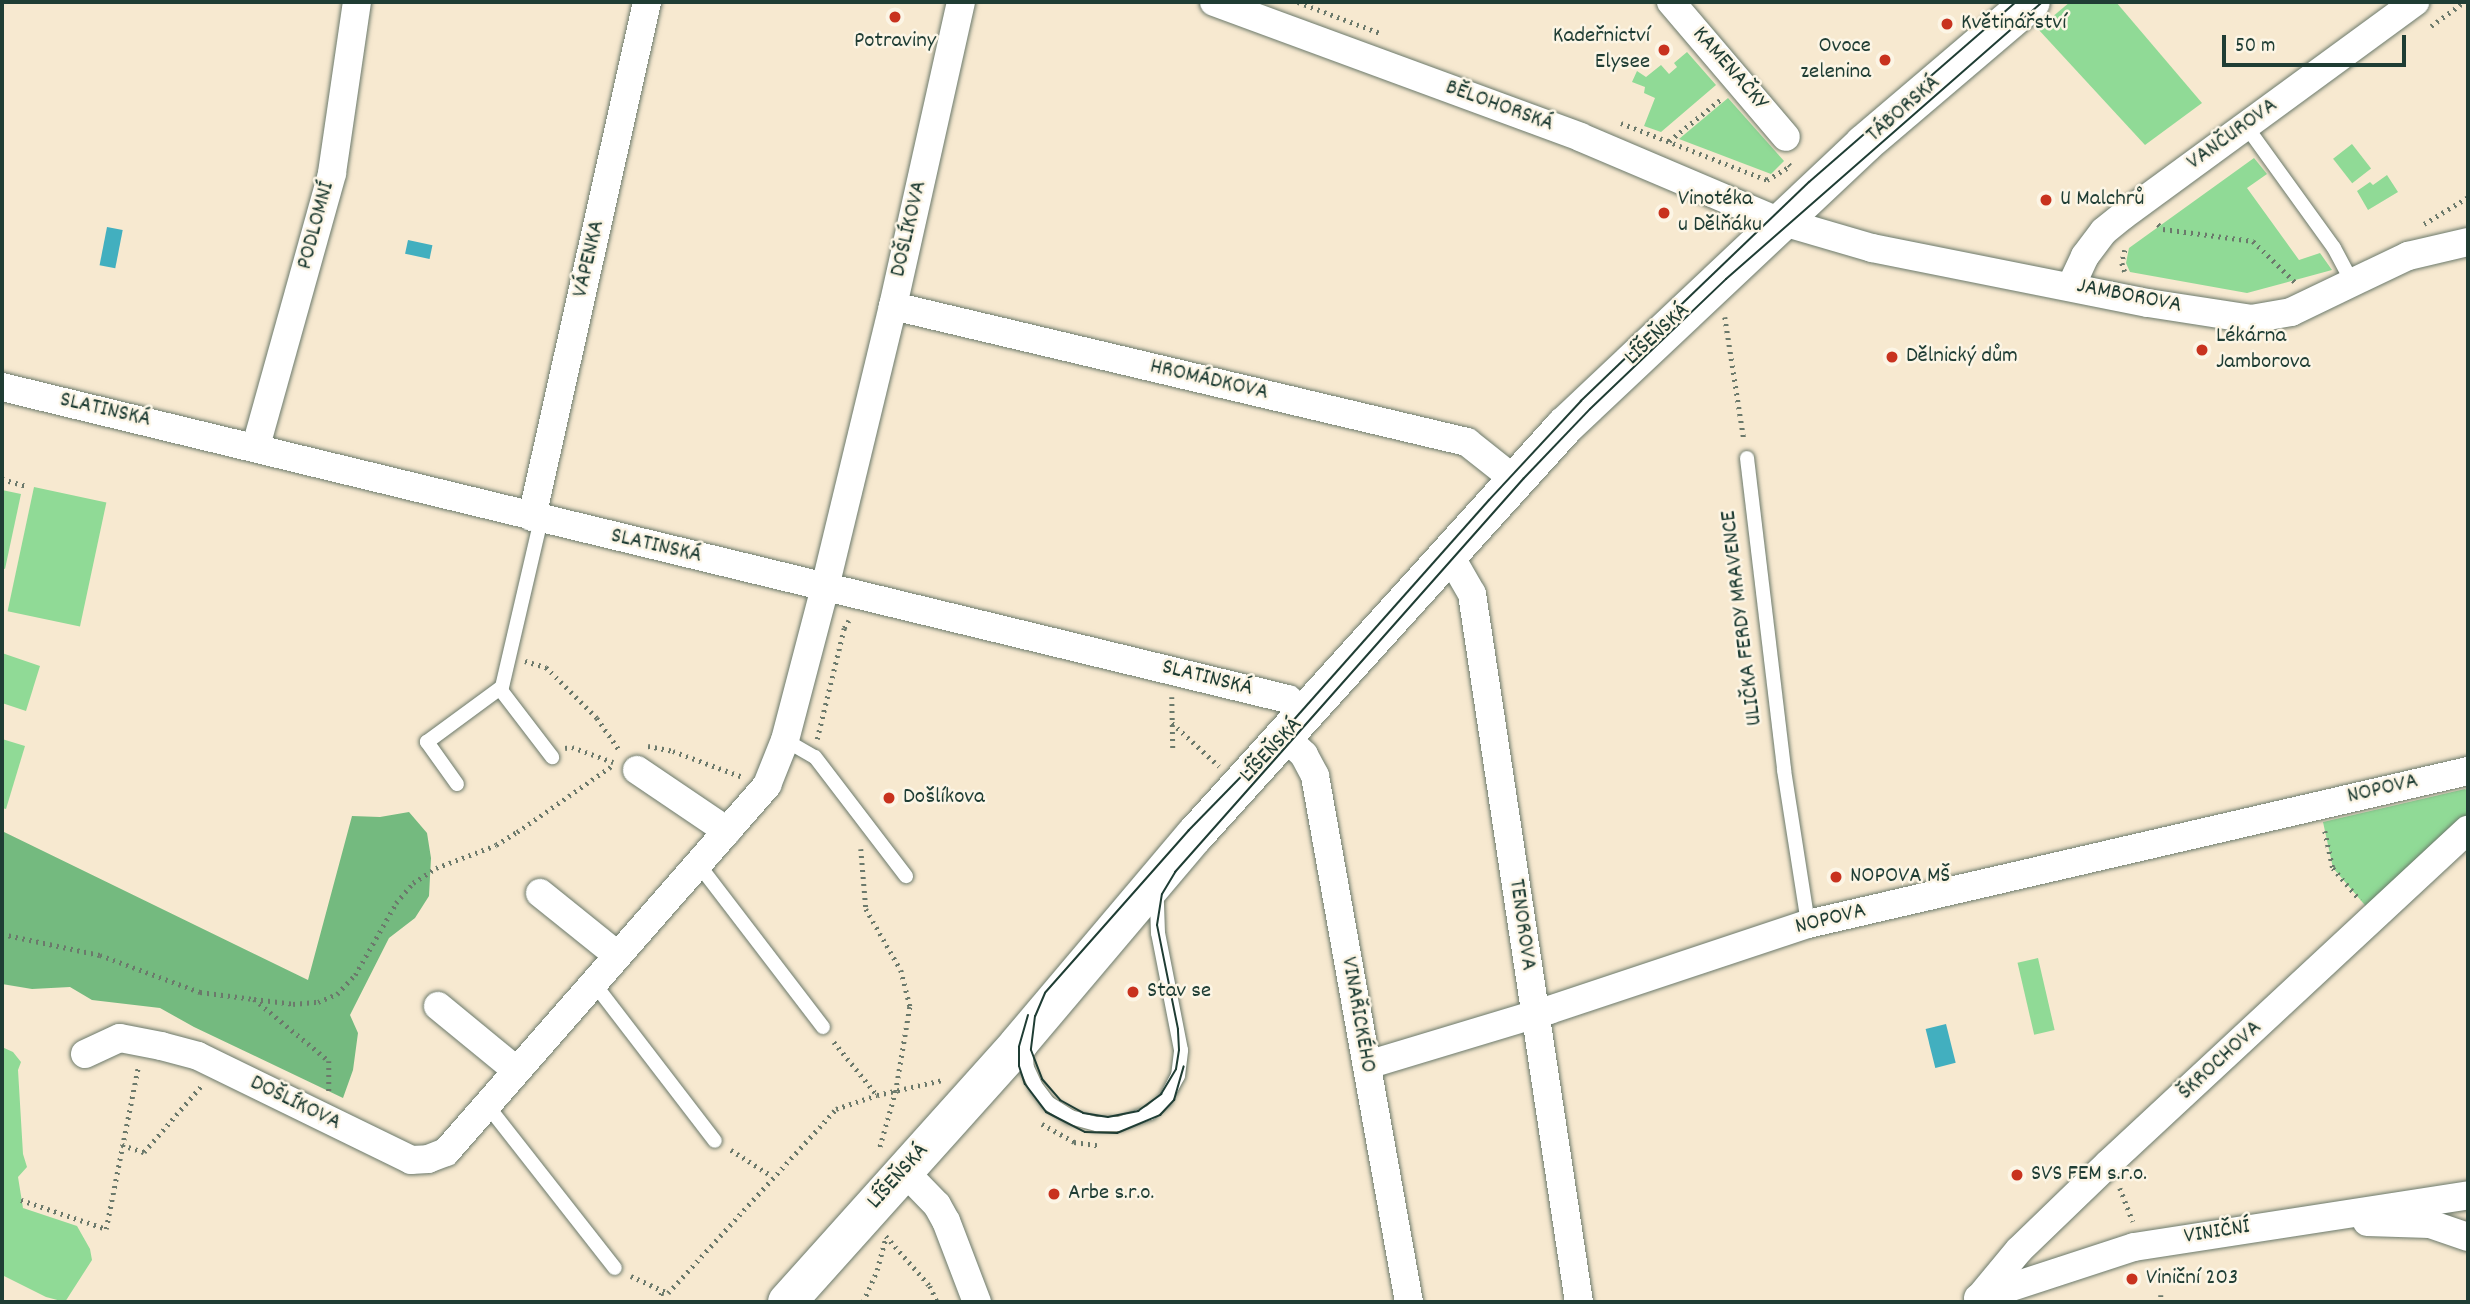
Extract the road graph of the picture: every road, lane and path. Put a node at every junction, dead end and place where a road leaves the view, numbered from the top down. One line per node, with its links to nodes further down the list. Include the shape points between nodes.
1 (358, 2): 29 (street, PODLOMNÍ, via 332,173)
2 (647, 2): 34 (street, VÁPENKA)
3 (961, 2): 26 (street, DOŠLÍKOVA)
4 (1214, 2): 16 (street, BĚLOHORSKÁ, via 1580,137)
5 (1671, 2): 10 (street, KAMENAČKY)
6 (2031, 2): 16 (street, TÁBORSKÁ)
7 (2415, 2): 9 (street, VANČUROVA)
8 (1730, 92): 11 (path)
9 (2246, 126): 23 (lane, via 2334,248); 24 (street, VANČUROVA, via 2104,231)
10 (1786, 137)
11 (1669, 141)
12 (1790, 166): 13 (path)
13 (1767, 180)
14 (2468, 197): 18 (path)
15 (2168, 216): 17 (path)
16 (1780, 221): 24 (street, JAMBOROVA, via 1872,248); 32 (street, LÍŠEŇSKÁ, via 1618,373)
17 (2158, 224): 19 (path); 25 (path, via 2163,229 2253,241 2301,288)
18 (2416, 229)
19 (2149, 230)
20 (2468, 242): 23 (street, JAMBOROVA, via 2408,256)
21 (2127, 246): 22 (path, via 2122,263)
22 (2129, 276)
23 (2352, 282): 24 (street, JAMBOROVA, via 2291,312 2251,319)
24 (2071, 286)
25 (2289, 290)
26 (893, 306): 32 (street, HROMÁDKOVA, via 1467,442); 36 (street, DOŠLÍKOVA)
27 (1724, 307): 30 (path)
28 (2, 387): 29 (street, SLATINSKÁ)
29 (256, 446): 34 (street, SLATINSKÁ)
30 (1747, 458): 59 (lane, ULIČKA FERDY MRAVENCE, via 1784,770)
31 (2, 479): 33 (path)
32 (1515, 480): 35 (street, LÍŠEŇSKÁ)
33 (27, 486)
34 (537, 518): 36 (street, SLATINSKÁ); 38 (lane, VÁPENKA, via 509,665)
35 (1449, 554): 41 (street, LÍŠEŇSKÁ); 65 (street, TENOROVA, via 1472,594)
36 (825, 587): 41 (street, SLATINSKÁ, via 1288,699); 42 (street, DOŠLÍKOVA)
37 (523, 661): 45 (path, via 546,667 597,718)
38 (500, 689): 44 (lane); 49 (lane, via 427,742)
39 (1172, 689): 40 (path)
40 (1172, 723): 43 (path); 46 (path)
41 (1295, 726): 56 (street, LÍŠEŇSKÁ); 70 (street, VINAŘICKÉHO, via 1315,776)
42 (785, 740): 50 (lane, via 815,757); 52 (street, DOŠLÍKOVA, via 767,785)
43 (1173, 748)
44 (549, 754): 63 (path, via 572,747 616,763 496,845 436,867 413,883 396,903 355,975 337,994 318,1002 293,1004)
45 (631, 764): 48 (path, via 641,747 659,747); 52 (street)
46 (1225, 771)
47 (2468, 771): 59 (street, NOPOVA)
48 (746, 778)
49 (457, 784)
50 (869, 827): 55 (lane); 73 (path, via 860,842 866,909 901,970 909,1007)
51 (2468, 830): 91 (street, ŠKROCHOVA, via 2108,1164 2018,1251)
52 (727, 831): 54 (street, DOŠLÍKOVA)
53 (2325, 831): 58 (path, via 2333,868)
54 (698, 865): 61 (street, DOŠLÍKOVA); 66 (lane)
55 (906, 876)
56 (1161, 876): 67 (street, LÍŠEŇSKÁ); 67 (lane, via 1158,933 1181,1050 1178,1076 1165,1100 1141,1118 1119,1124 1097,1124 1062,1114 1029,1076)
57 (540, 893): 61 (street)
58 (2365, 905)
59 (1808, 924): 65 (street, NOPOVA)
60 (2, 934): 63 (path, via 100,955 200,992)
61 (617, 956): 62 (street, DOŠLÍKOVA)
62 (593, 982): 71 (street, DOŠLÍKOVA); 77 (lane)
63 (254, 999): 76 (path, via 329,1061)
64 (438, 1006): 71 (street)
65 (1535, 1014): 70 (street, NOPOVA); 98 (street, TENOROVA)
66 (822, 1027): 74 (path)
67 (1026, 1035): 78 (street, LÍŠEŇSKÁ)
68 (143, 1042): 69 (street, DOŠLÍKOVA, via 120,1038); 76 (street, DOŠLÍKOVA, via 198,1056); 82 (path, via 106,1229)
69 (85, 1054)
70 (1367, 1065): 97 (street, VINAŘICKÉHO)
71 (516, 1070): 75 (street, DOŠLÍKOVA)
72 (947, 1079): 73 (path)
73 (896, 1091): 74 (path); 78 (path)
74 (877, 1095): 79 (path, via 836,1109)
75 (487, 1105): 76 (street, DOŠLÍKOVA, via 446,1152 428,1159 411,1160); 88 (lane)
76 (327, 1119)
77 (715, 1141): 79 (path)
78 (891, 1162): 93 (street, LÍŠEŇSKÁ); 96 (street, via 931,1198 946,1221)
79 (772, 1177): 89 (path, via 668,1293)
80 (2118, 1182): 84 (path)
81 (2468, 1195): 83 (street, VINIČNÍ)
82 (21, 1200)
83 (2360, 1211): 87 (street, via 2370,1224 2430,1224); 91 (street, VINIČNÍ, via 2134,1247)
84 (2135, 1226)
85 (882, 1228): 86 (path)
86 (886, 1236): 94 (path); 95 (path, via 930,1286)
87 (2468, 1237)
88 (615, 1268): 89 (path)
89 (662, 1291): 92 (path)
90 (2161, 1295): 99 (path)
91 (1976, 1299)
92 (659, 1302)
93 (787, 1302)
94 (863, 1302)
95 (937, 1302)
96 (978, 1302)
97 (1409, 1302)
98 (1580, 1302)
99 (2161, 1302)

